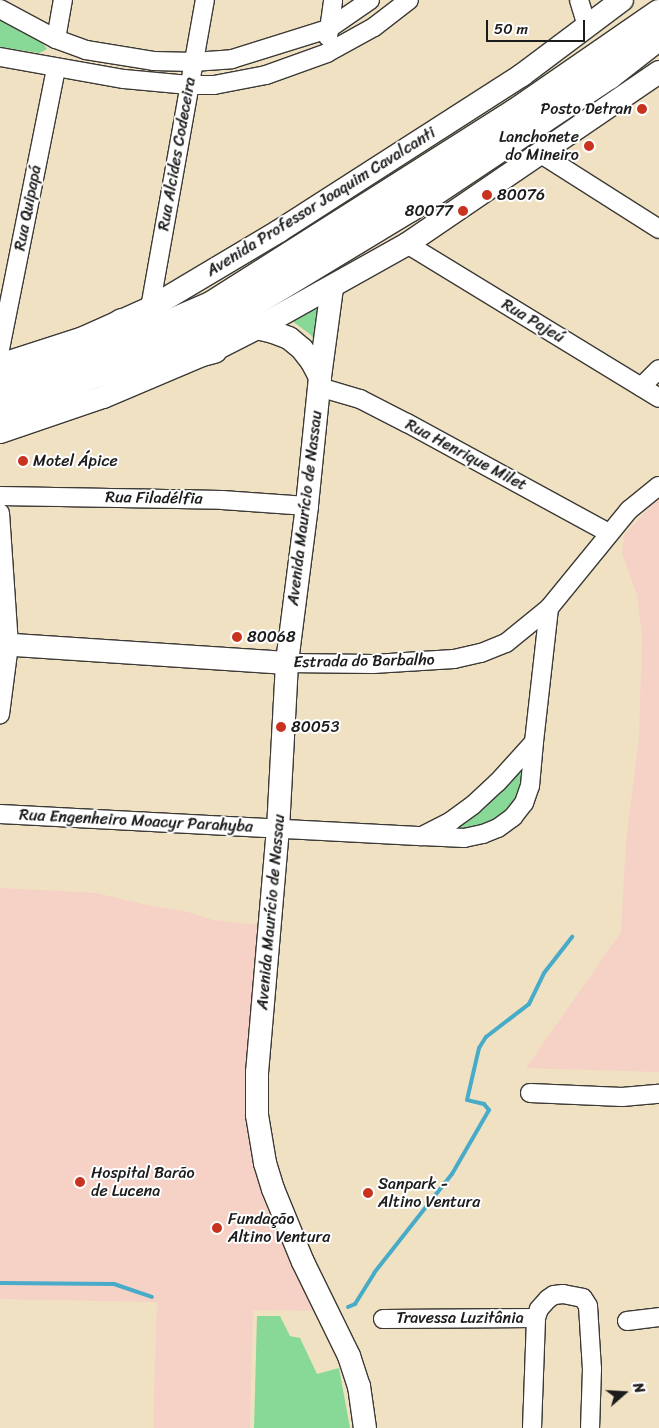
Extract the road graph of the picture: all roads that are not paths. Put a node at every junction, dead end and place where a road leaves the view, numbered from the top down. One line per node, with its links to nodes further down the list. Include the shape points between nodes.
1 (63, 0): 13 (street)
2 (205, 0): 16 (street, Rua Alcides Codeceira)
3 (333, 0): 11 (street)
4 (370, 0): 11 (street)
5 (409, 0): 14 (street, via 374,27)
6 (578, 0): 10 (street)
7 (622, 0): 10 (main road, Avenida Professor Joaquim Cavalcanti)
8 (0, 9): 13 (street)
9 (659, 13): 31 (highway, Avenida Professor Joaquim Cavalcanti, via 514,113 248,283 211,305 132,339)
10 (587, 26): 24 (main road, Avenida Professor Joaquim Cavalcanti, via 514,80 279,231)
11 (328, 29): 14 (street); 16 (street, via 232,59)
12 (659, 37): 31 (highway, via 608,76 411,208 248,307 163,348)
13 (56, 39): 16 (street, via 86,50 114,55 153,61)
14 (327, 53): 19 (street, via 241,81)
15 (0, 57): 17 (street)
16 (193, 62): 19 (street, Rua Alcides Codeceira)
17 (56, 68): 19 (street); 27 (street, Rua Quipapá)
18 (659, 72): 20 (main road)
19 (189, 85): 24 (street, Rua Alcides Codeceira)
20 (542, 154): 21 (street); 22 (main road)
21 (659, 228)
22 (407, 244): 23 (main road); 34 (street, Rua Pajeú)
23 (332, 288): 26 (main road); 32 (main road, Avenida Maurício de Nassau)
24 (150, 308): 25 (main road, Avenida Professor Joaquim Cavalcanti)
25 (122, 322): 29 (main road, Avenida Professor Joaquim Cavalcanti); 31 (highway)
26 (257, 328): 28 (main road); 32 (main road, via 289,338 302,349 312,362)
27 (0, 349)
28 (214, 350): 31 (highway); 37 (main road, via 102,397)
29 (0, 364)
30 (659, 369): 34 (street)
31 (52, 380): 33 (highway); 36 (highway)
32 (320, 382): 40 (main road, Avenida Maurício de Nassau); 42 (street, Rua Henrique Milet, via 407,422)
33 (0, 385)
34 (641, 387): 35 (street, Rua Pajeú)
35 (659, 398)
36 (0, 408)
37 (0, 432)
38 (659, 486): 42 (street, Estrada do Barbalho, via 629,510)
39 (0, 496): 40 (street, Rua Filadélfia, via 222,500)
40 (307, 506): 45 (main road, Avenida Maurício de Nassau)
41 (0, 513): 44 (street)
42 (609, 533): 43 (street, Estrada do Barbalho)
43 (548, 608): 45 (street, Estrada do Barbalho, via 506,643 454,660 373,664); 47 (street, Rua Engenheiro Moacyr Parahyba)
44 (5, 644): 45 (main road, Estrada do Barbalho); 46 (street)
45 (287, 663): 49 (main road, Avenida Maurício de Nassau)
46 (0, 714)
47 (534, 742): 50 (street, via 472,805); 50 (street, Rua Engenheiro Moacyr Parahyba, via 530,786 524,803 513,817 498,828 464,838)
48 (0, 814): 49 (street, Rua Engenheiro Moacyr Parahyba)
49 (278, 828): 50 (street, Rua Engenheiro Moacyr Parahyba); 57 (main road, Avenida Maurício de Nassau, via 257,1072 260,1142 273,1189 349,1356)
50 (422, 836)
51 (530, 1093): 52 (street, via 622,1097)
52 (659, 1094)
53 (659, 1317): 56 (street)
54 (536, 1318): 55 (street, Travessa Luzitânia); 58 (street); 59 (street, via 539,1309 554,1295 577,1296 586,1301 592,1369)
55 (383, 1319)
56 (627, 1321)
57 (365, 1428)
58 (532, 1428)
59 (590, 1428)

